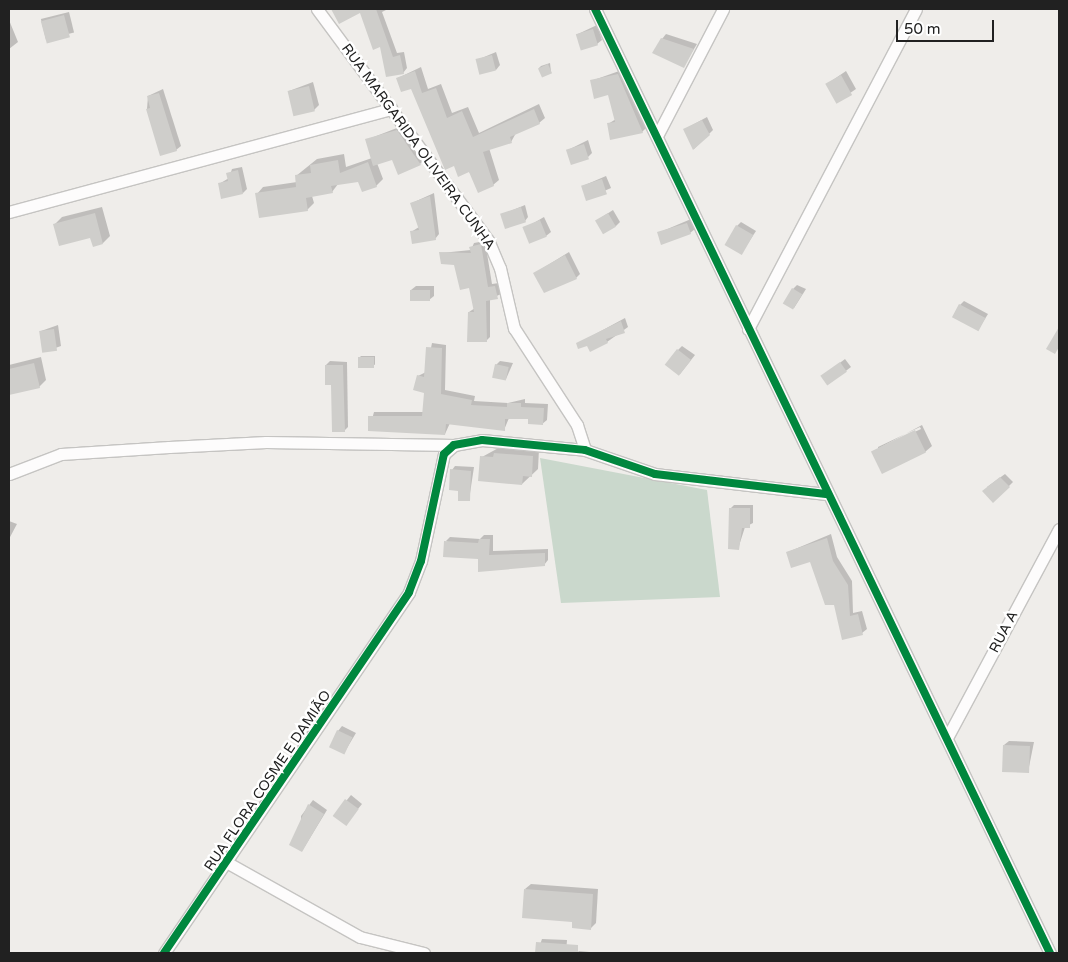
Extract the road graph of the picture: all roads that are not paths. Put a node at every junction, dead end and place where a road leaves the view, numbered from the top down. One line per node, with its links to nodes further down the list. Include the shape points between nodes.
1 (317, 9): 5 (street, RUA MARGARIDA OLIVEIRA CUNHA)
2 (595, 9): 6 (street)
3 (723, 9): 6 (street)
4 (916, 9): 8 (street)
5 (390, 109): 7 (street); 10 (street, RUA MARGARIDA OLIVEIRA CUNHA, via 488,240 500,268 514,328 577,425)
6 (658, 134): 8 (street)
7 (9, 212)
8 (748, 329): 12 (street)
9 (454, 444): 10 (street, via 482,440); 11 (street, via 275,442 61,454); 15 (street, RUA FLORA COSME E DAMIÃO, via 444,454 420,561 409,592)
10 (585, 450): 12 (street, via 655,474)
11 (9, 474)
12 (826, 494): 14 (street)
13 (1059, 529): 14 (street, RUA A)
14 (948, 736): 18 (street)
15 (228, 863): 16 (street, RUA FLORA COSME E DAMIÃO); 17 (street, via 360,937)
16 (164, 953)
17 (424, 953)
18 (1050, 953)

